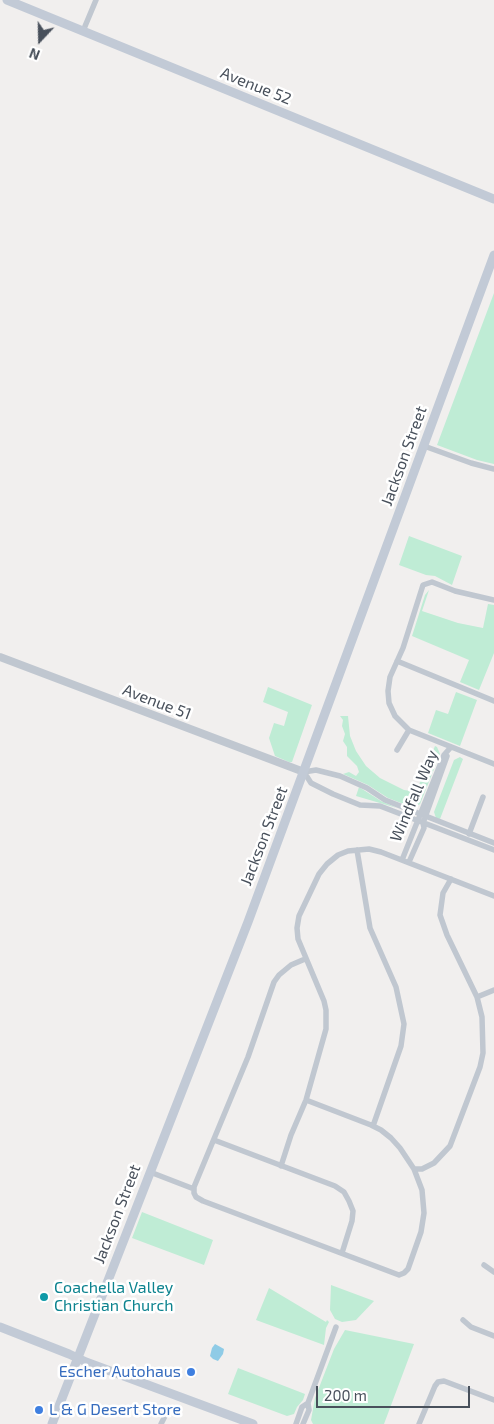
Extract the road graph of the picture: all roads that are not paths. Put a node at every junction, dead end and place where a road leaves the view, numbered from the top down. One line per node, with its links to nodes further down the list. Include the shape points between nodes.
1 (7, 0): 3 (main road, Avenue 52)
2 (96, 0): 3 (street)
3 (83, 31): 4 (main road, Avenue 52)
4 (494, 199)
5 (494, 255): 6 (main road, Jackson Street)
6 (424, 446): 7 (street); 16 (main road, Jackson Street)
7 (494, 469)
8 (494, 600): 10 (street, via 432,582 426,584)
9 (0, 658): 16 (street, Avenue 51)
10 (397, 661): 11 (street); 12 (street, via 390,677 388,698 395,716)
11 (494, 701)
12 (409, 730): 13 (street); 14 (street)
13 (451, 747): 15 (street); 18 (street, Windfall Way, via 444,755)
14 (397, 750)
15 (494, 764)
16 (304, 772): 18 (street, via 316,770 340,776); 18 (street, via 311,783 332,794 360,805 380,806); 34 (main road, Jackson Street)
17 (483, 797): 19 (street)
18 (422, 819): 19 (street); 22 (street); 23 (street, Windfall Way)
19 (469, 834): 20 (street)
20 (494, 843)
21 (357, 850): 23 (street, via 369,849); 26 (street, via 338,855 327,864 309,892 296,928); 30 (street, via 370,928 396,987 404,1024 401,1046)
22 (494, 850)
23 (406, 861): 24 (street)
24 (451, 879): 25 (street); 28 (street, via 443,893 440,915)
25 (494, 896)
26 (306, 959): 29 (street, via 324,1001 327,1019 324,1042); 31 (street, via 291,964 274,982)
27 (494, 990): 28 (street)
28 (477, 997): 33 (street, via 484,1040 480,1067 450,1146 434,1163)
29 (306, 1100): 30 (street); 32 (street)
30 (373, 1126): 33 (street, via 391,1138)
31 (214, 1140): 32 (street); 35 (street)
32 (281, 1166): 36 (street, via 335,1186 345,1193 353,1210)
33 (414, 1170): 36 (street, via 422,1190 424,1213 408,1269 399,1275)
34 (150, 1172): 35 (street); 43 (main road, Jackson Street)
35 (194, 1189): 36 (street, via 196,1196 203,1201)
36 (342, 1253)
37 (484, 1265): 38 (street)
38 (494, 1272)
39 (463, 1320): 42 (street, via 471,1327)
40 (0, 1328): 43 (main road)
41 (336, 1328): 45 (street)
42 (494, 1336)
43 (77, 1358): 47 (main road, Jackson Street); 49 (main road)
44 (494, 1400): 52 (street, via 444,1381 438,1382)
45 (308, 1402): 50 (street, via 302,1407); 51 (street, via 309,1410)
46 (165, 1416): 48 (street)
47 (52, 1424)
48 (161, 1424)
49 (254, 1424)
50 (296, 1424)
51 (303, 1424)
52 (419, 1424)

